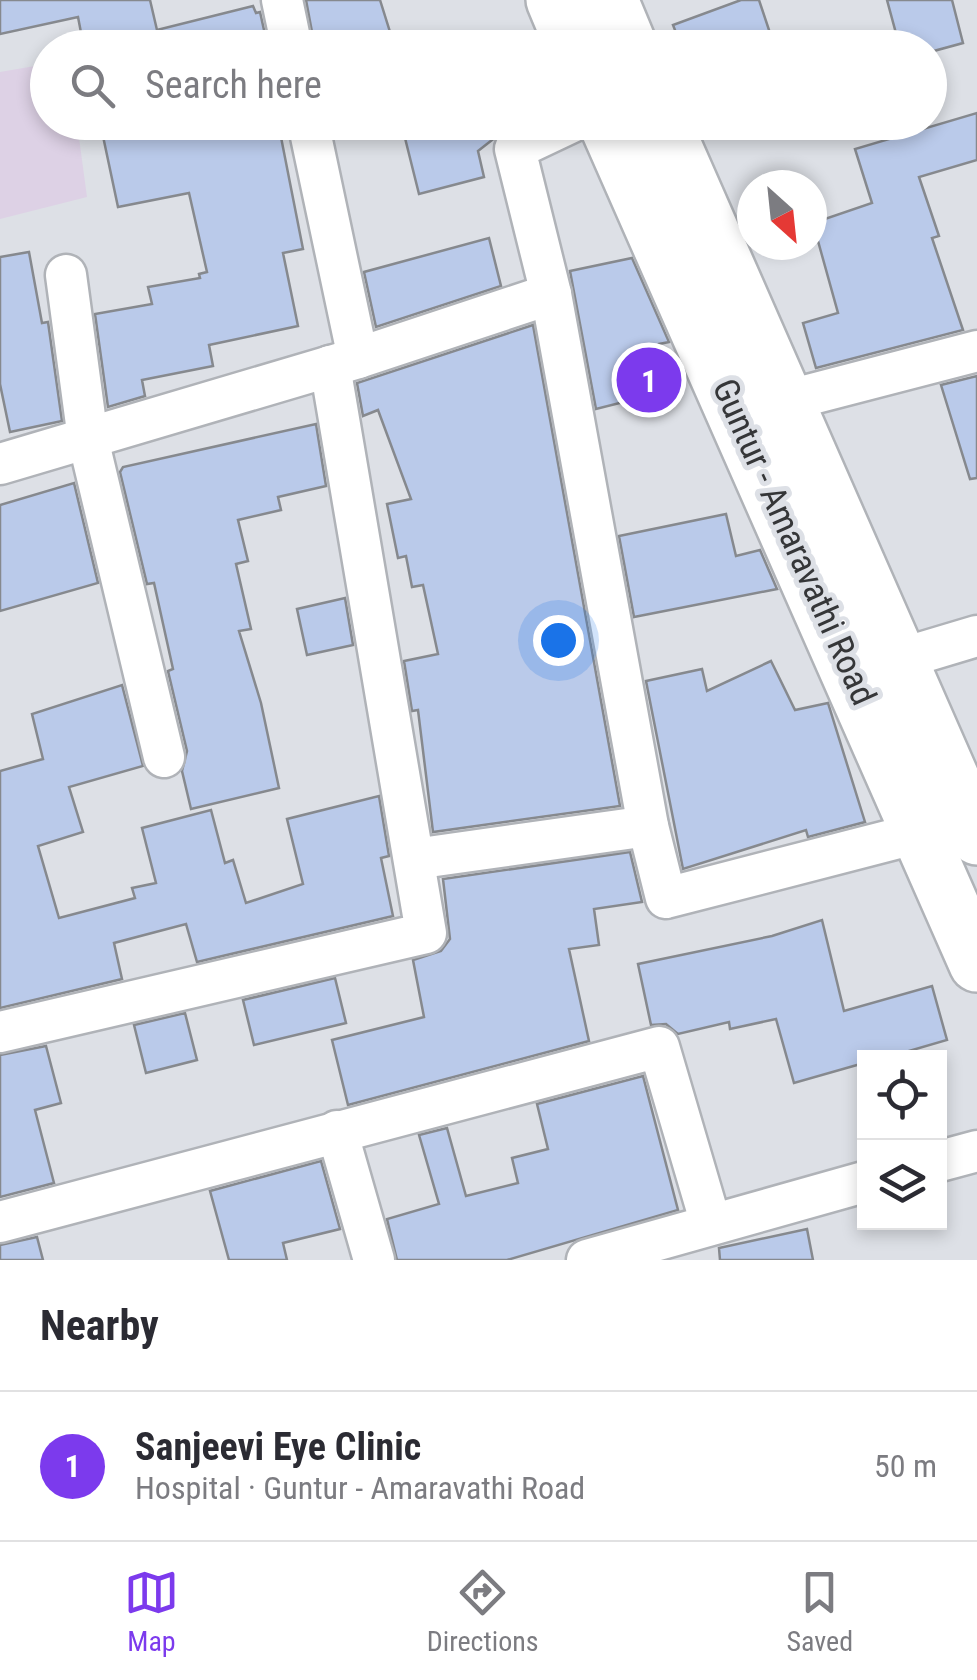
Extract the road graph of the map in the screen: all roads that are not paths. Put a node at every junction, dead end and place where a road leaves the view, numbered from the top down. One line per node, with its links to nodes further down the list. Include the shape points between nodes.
1 (282, 0): 4 (street)
2 (554, 0): 5 (main road)
3 (610, 0): 6 (main road)
4 (288, 30)
5 (566, 30)
6 (622, 30)
7 (311, 140): 14 (street)
8 (533, 140): 12 (street, via 514,149)
9 (615, 140): 19 (main road, Guntur - Amaravathi Road)
10 (671, 140): 15 (main road, Guntur - Amaravathi Road)
11 (66, 275): 16 (street)
12 (551, 294): 14 (street); 21 (street)
13 (977, 350): 15 (street)
14 (344, 362): 16 (street); 24 (street)
15 (785, 401): 19 (main road, Guntur - Amaravathi Road)
16 (88, 439): 17 (street); 20 (street)
17 (0, 464)
18 (977, 636): 19 (street)
19 (878, 671): 22 (main road, Guntur - Amaravathi Road); 23 (main road, Guntur - Amaravathi Road)
20 (164, 757)
21 (648, 826): 22 (street, via 666,898); 24 (street)
22 (922, 832): 25 (main road, Guntur - Amaravathi Road)
23 (977, 837)
24 (414, 859): 26 (street, via 426,933)
25 (977, 964)
26 (0, 1032)
27 (337, 1131): 31 (street); 32 (street, via 659,1048); 33 (street)
28 (977, 1151): 29 (street)
29 (947, 1159)
30 (857, 1184): 32 (street)
31 (0, 1222)
32 (711, 1224): 34 (street)
33 (374, 1260)
34 (586, 1260)

